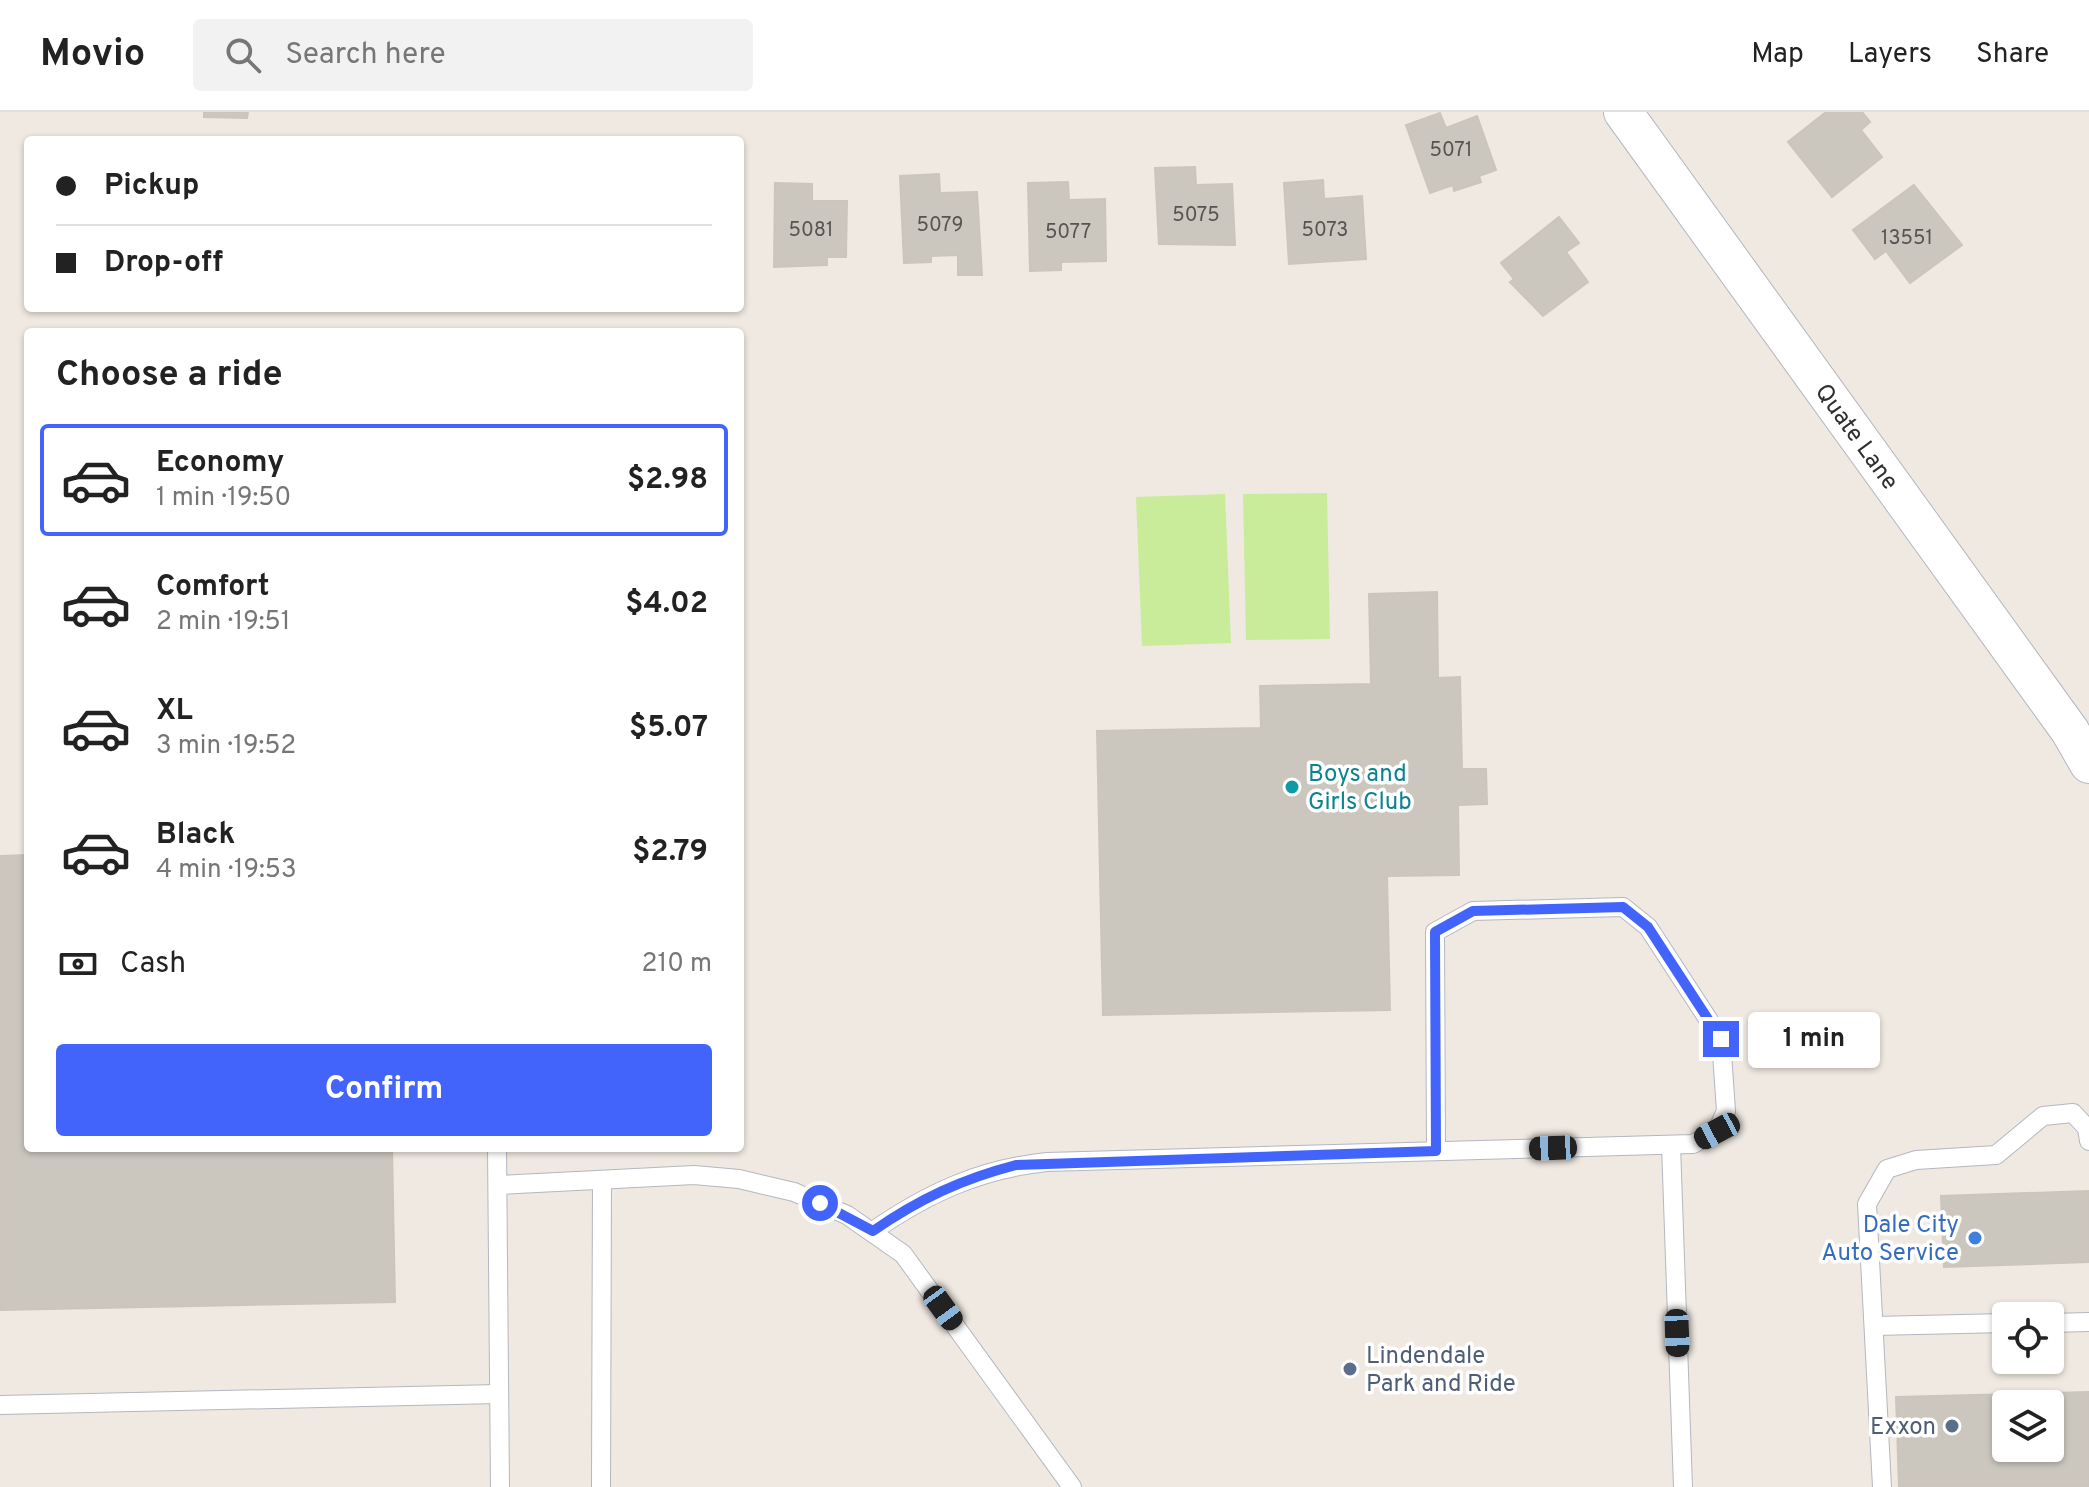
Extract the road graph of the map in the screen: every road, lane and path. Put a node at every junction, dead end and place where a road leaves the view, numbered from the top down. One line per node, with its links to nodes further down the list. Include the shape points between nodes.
1 (1623, 112): 2 (street, Quate Lane)
2 (2089, 764)
3 (2089, 1141): 13 (lane, via 2087,1128 2073,1113 2043,1116 1996,1155 1916,1160 1887,1169 1867,1204)
4 (1671, 1145): 5 (lane); 5 (lane, via 1693,1144 1717,1131 1726,1111 1721,1039 1648,927 1623,907 1473,911 1435,932); 19 (lane)
5 (1436, 1151): 9 (lane, via 1016,1165 929,1195)
6 (497, 1152): 8 (lane)
7 (602, 1180): 8 (lane); 9 (lane, via 694,1175 739,1179 794,1192); 17 (lane)
8 (498, 1185): 14 (lane)
9 (873, 1231): 18 (lane, via 903,1254)
10 (2089, 1322): 12 (lane)
11 (1992, 1323): 13 (lane)
12 (2064, 1323)
13 (1874, 1326): 20 (lane)
14 (499, 1394): 15 (lane); 16 (lane)
15 (0, 1405)
16 (500, 1487)
17 (601, 1487)
18 (1072, 1487)
19 (1683, 1487)
20 (1882, 1487)

